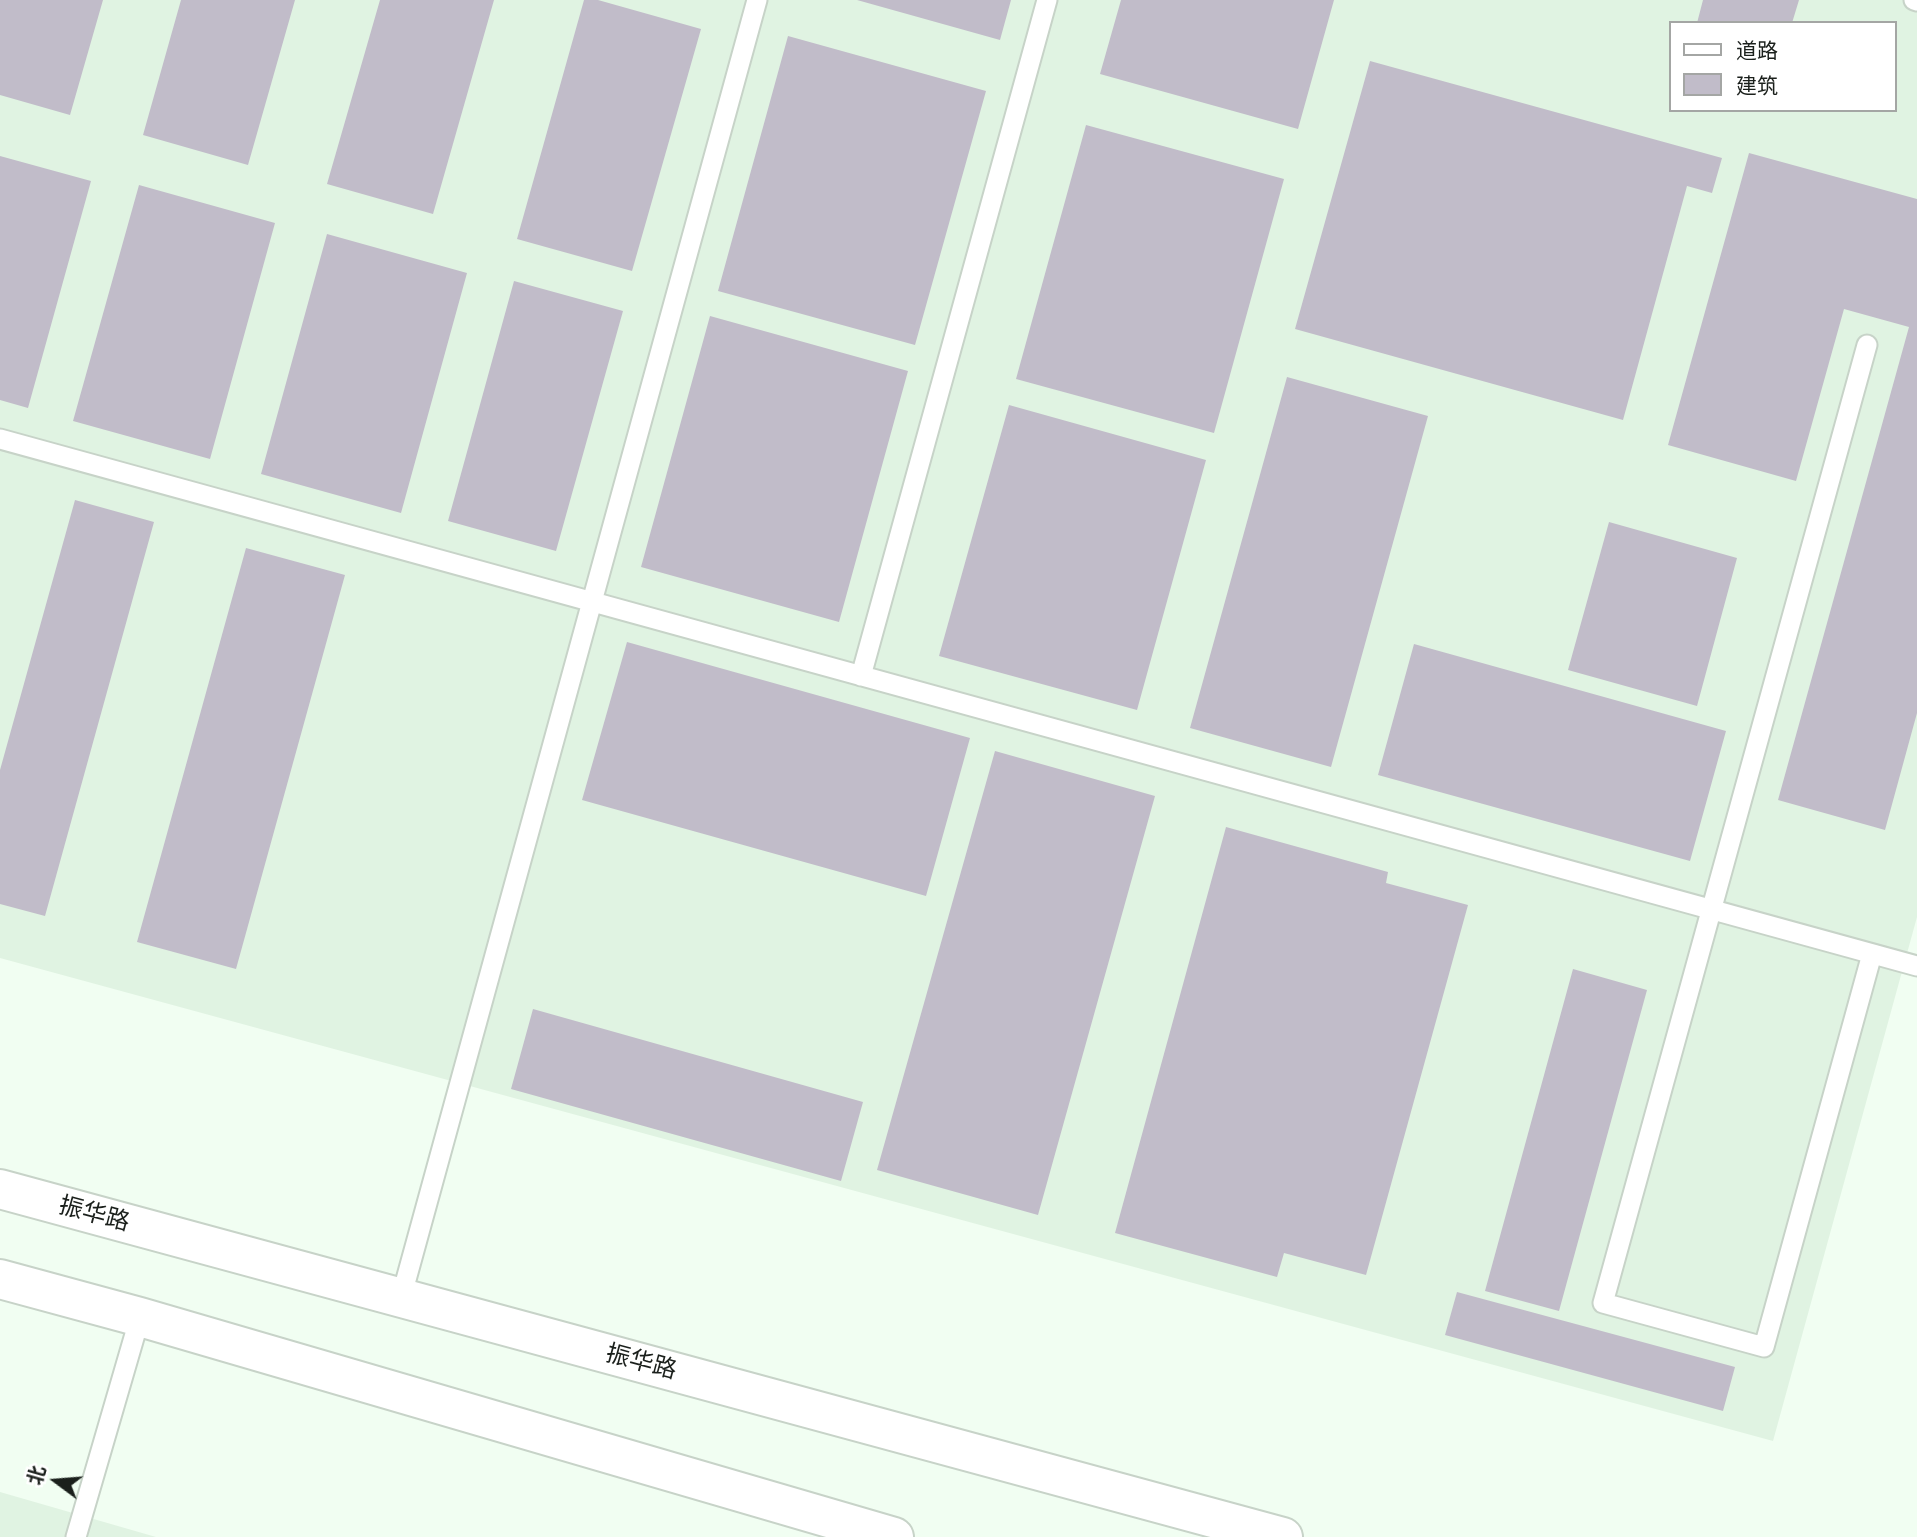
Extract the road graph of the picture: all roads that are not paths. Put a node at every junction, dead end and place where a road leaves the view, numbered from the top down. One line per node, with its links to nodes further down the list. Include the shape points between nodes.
1 (757, 0): 5 (lane)
2 (1047, 0): 6 (lane)
3 (1867, 345): 7 (lane)
4 (0, 439): 5 (lane)
5 (593, 602): 6 (lane); 12 (lane)
6 (861, 676): 7 (lane)
7 (1711, 910): 8 (lane); 8 (lane, via 1603,1303 1764,1347)
8 (1872, 954): 9 (lane)
9 (1917, 966)
10 (0, 1189): 12 (main road, 振华路)
11 (0, 1279): 13 (main road)
12 (401, 1298): 16 (main road, 振华路)
13 (139, 1317): 14 (lane); 15 (main road)
14 (76, 1537)
15 (894, 1537)
16 (1283, 1537)

